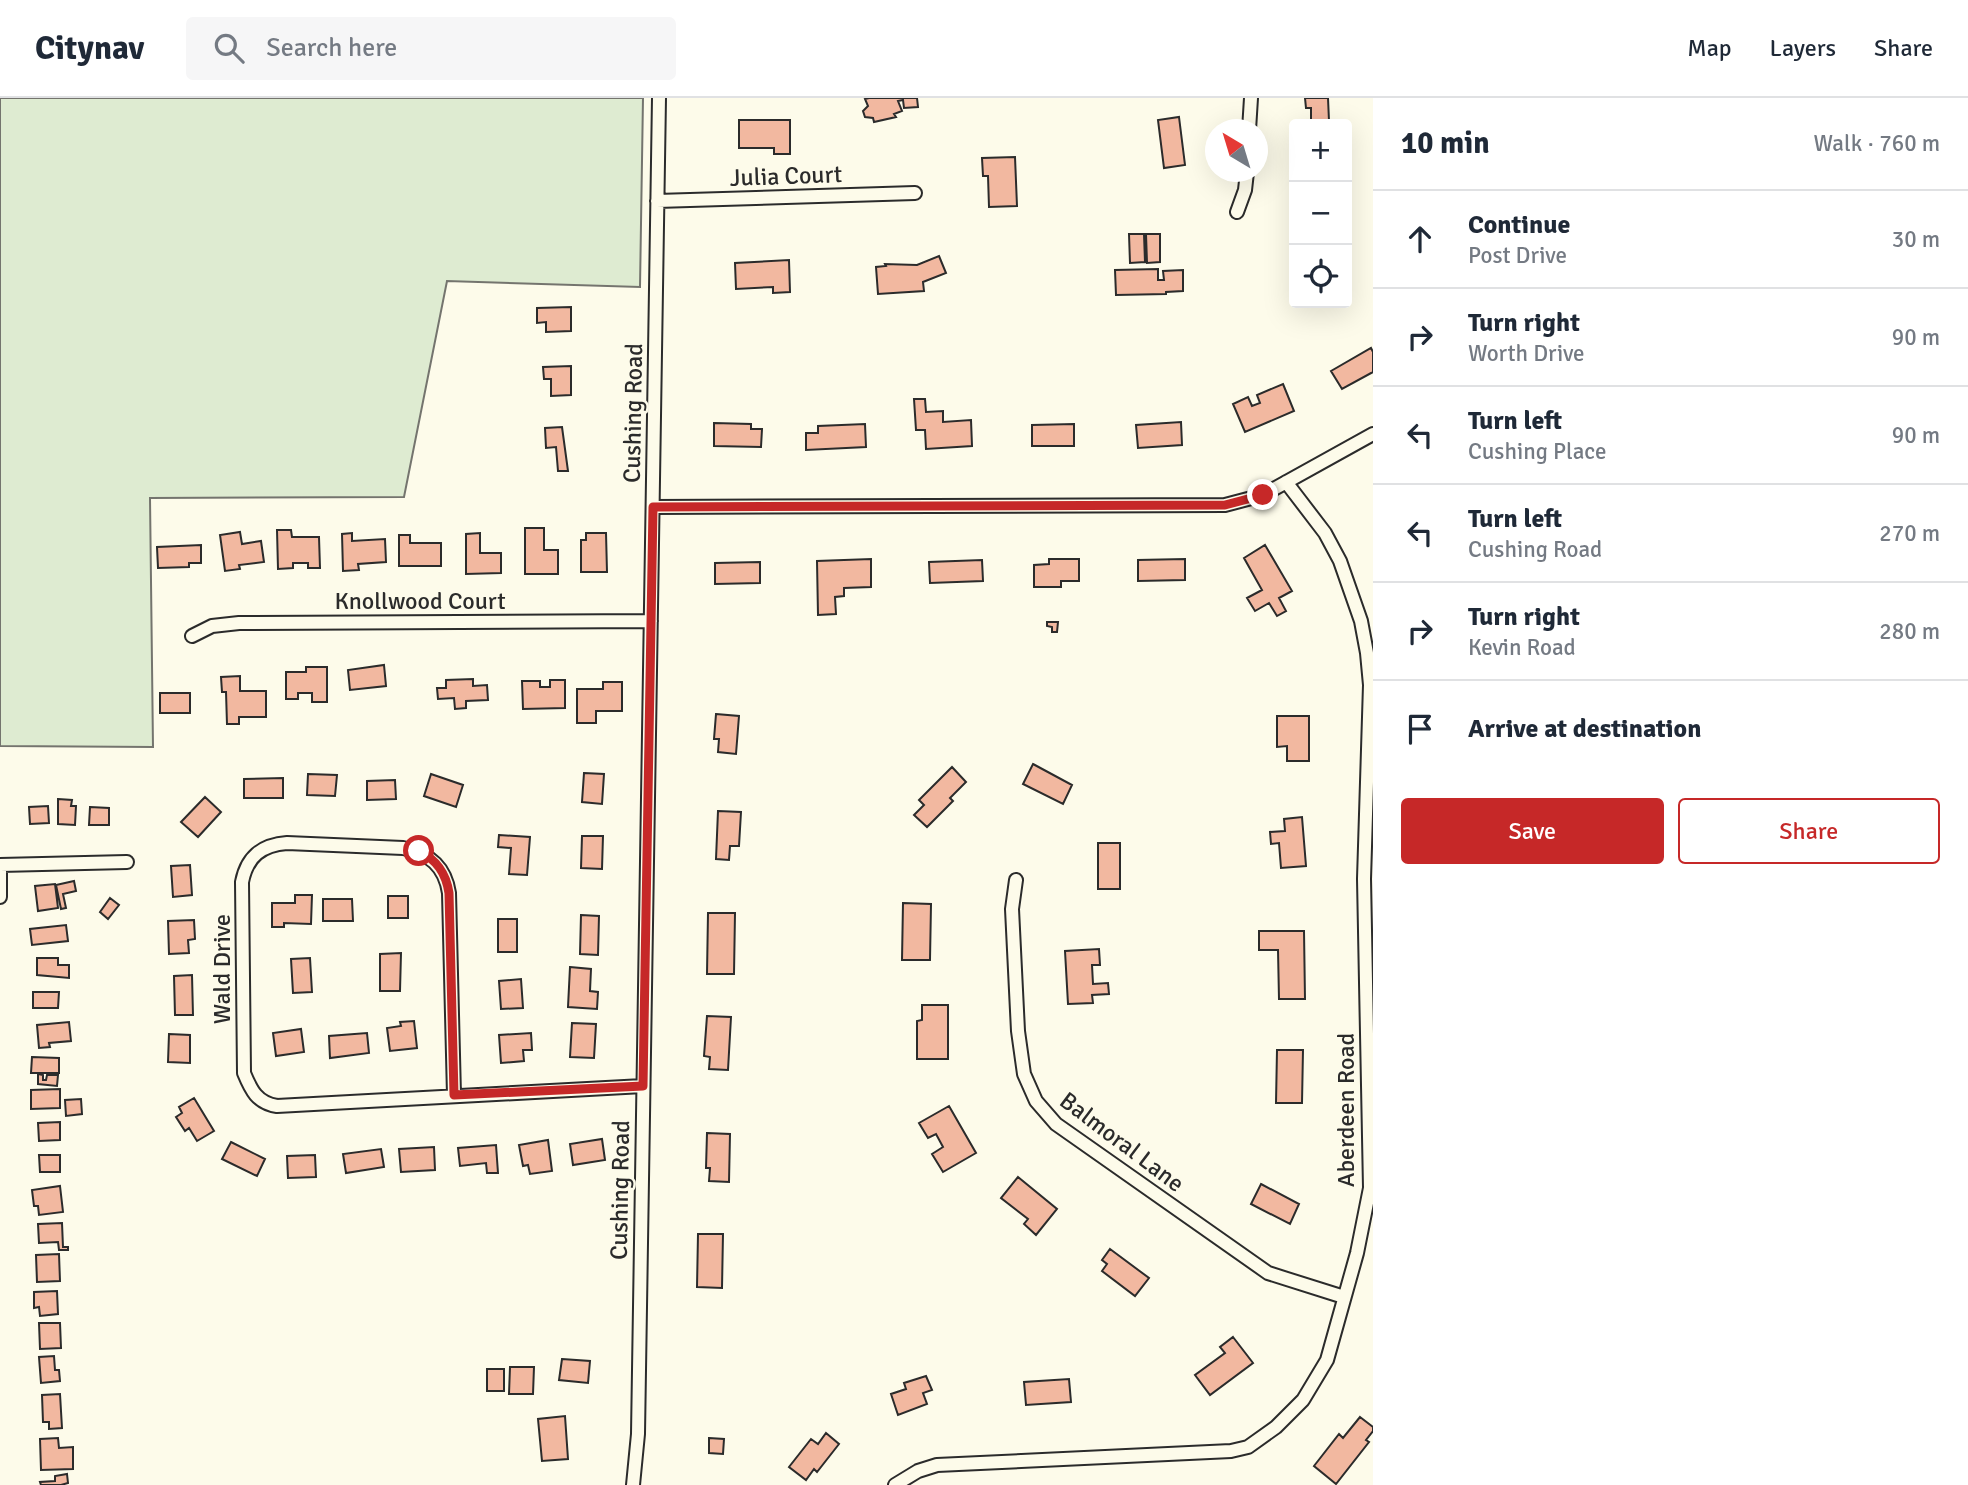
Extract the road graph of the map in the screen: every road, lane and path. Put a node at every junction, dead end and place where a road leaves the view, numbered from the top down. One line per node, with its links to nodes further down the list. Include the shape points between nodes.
1 (659, 98): 6 (street, Cushing Road)
2 (1251, 98): 3 (street)
3 (1250, 119)
4 (1246, 182): 7 (street)
5 (915, 193): 6 (street, Julia Court)
6 (657, 201): 10 (street, Cushing Road)
7 (1237, 212)
8 (1373, 434): 9 (street)
9 (1286, 482): 10 (street, via 1263,495 1225,505); 17 (street, Aberdeen Road, via 1340,561 1367,653 1364,879)
10 (653, 507): 11 (street, Cushing Road)
11 (651, 621): 12 (street, Knollwood Court, via 239,623 212,626); 18 (street, Cushing Road)
12 (192, 636)
13 (127, 862): 14 (street)
14 (0, 865): 16 (street)
15 (1016, 880): 20 (street, Balmoral Lane, via 1012,909 1018,1031 1024,1074 1036,1101 1056,1124 1268,1273)
16 (0, 897)
17 (1370, 1003): 20 (street, Aberdeen Road, via 1370,1188)
18 (643, 1086): 19 (street); 21 (street, Cushing Road, via 638,1434)
19 (454, 1095): 19 (street, Wald Drive, via 449,893 439,866 419,851 403,848 288,843 260,849 244,870 242,882 244,1073 254,1094 277,1106)
20 (1344, 1297): 22 (street, Aberdeen Road, via 1327,1360 1303,1400 1248,1447 937,1465)
21 (633, 1485)
22 (895, 1485)

